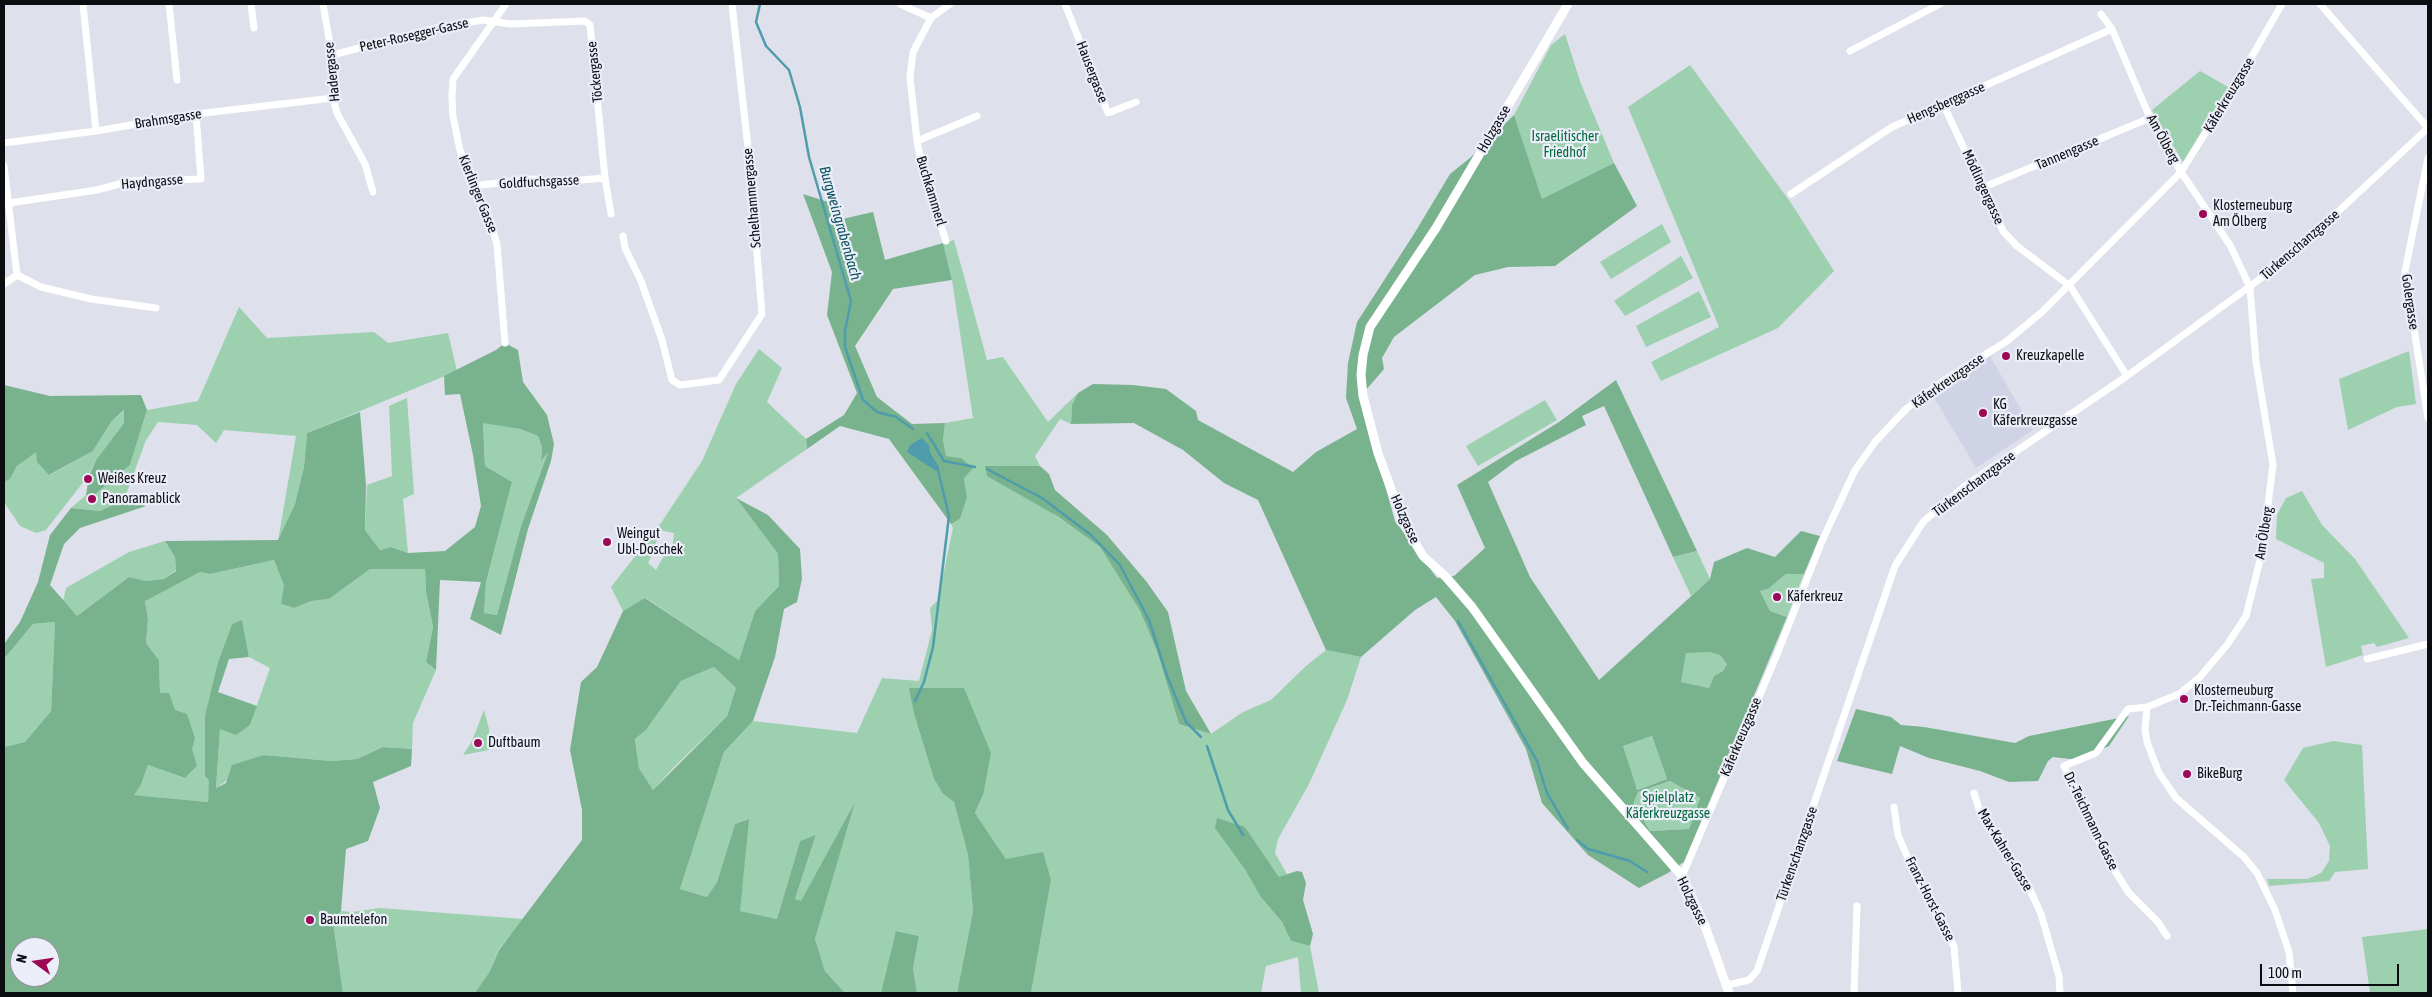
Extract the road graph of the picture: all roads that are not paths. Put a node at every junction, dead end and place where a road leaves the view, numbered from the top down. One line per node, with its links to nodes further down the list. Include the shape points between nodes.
1 (83, 4): 29 (street)
2 (169, 4): 21 (street)
3 (251, 4): 17 (street)
4 (323, 4): 20 (street, Hadergasse)
5 (506, 4): 16 (street, Kierlinger Gasse)
6 (732, 4): 42 (street, Schelhammergasse, via 762,314 719,380 680,385 672,380 662,340)
7 (900, 4): 15 (street)
8 (950, 4): 15 (street, Buchkammerl)
9 (1065, 4): 23 (street, Hausergasse, via 1108,113)
10 (1568, 4): 57 (street, Holzgasse, via 1436,228 1370,327 1363,355 1363,396 1378,453 1402,517 1423,556 1446,576 1472,607 1583,763)
11 (1940, 4): 19 (street)
12 (2282, 4): 34 (street, Käferkreuzgasse)
13 (2320, 4): 28 (street)
14 (2101, 14): 18 (street, Am Ölberg)
15 (931, 18): 30 (street, Buchkammerl, via 913,52 910,78)
16 (496, 21): 20 (street, Peter-Rosegger-Gasse, via 436,28); 35 (street, Töckergasse, via 510,24 578,19 590,25); 36 (street, Kierlinger Gasse, via 472,48 453,79 453,117)
17 (254, 28)
18 (2112, 29): 24 (street, Hengsberggasse); 27 (street, Am Ölberg)
19 (1850, 51)
20 (332, 55): 22 (street, Hadergasse, via 336,92)
21 (177, 80)
22 (333, 98): 25 (street, Brahmsgasse); 38 (street, Hadergasse, via 337,113 365,164)
23 (1136, 102)
24 (1943, 104): 37 (street, Mödlingergasse); 39 (street, Hengsberggasse, via 1892,126)
25 (196, 114): 29 (street, Brahmsgasse); 40 (street, Haydngasse, via 201,179 130,181 97,190)
26 (977, 116): 30 (street, Buchkammerl)
27 (2150, 118): 34 (street, Am Ölberg); 37 (street, Tannengasse)
28 (2428, 128): 47 (street, Türkenschanzgasse, via 2286,260)
29 (96, 131): 31 (street, Brahmsgasse)
30 (917, 141): 43 (street, Buchkammerl, via 924,177)
31 (4, 143)
32 (2428, 158): 51 (street, Golergasse, via 2405,271)
33 (4, 166): 40 (street)
34 (2181, 172): 46 (street, Käferkreuzgasse); 47 (street, Am Ölberg, via 2230,245)
35 (605, 178): 36 (street, Goldfuchsgasse, via 556,182 532,179); 41 (street, Töckergasse)
36 (473, 186): 49 (street, Kierlinger Gasse, via 489,218 497,244)
37 (1984, 187): 46 (street, Mödlingergasse, via 2004,231 2017,246)
38 (373, 192)
39 (1791, 194)
40 (9, 203): 44 (street)
41 (611, 214)
42 (623, 236)
43 (946, 241)
44 (17, 275): 45 (street); 48 (street, via 41,287 91,299)
45 (4, 284)
46 (2070, 286): 50 (street, Mödlingergasse); 57 (street, Käferkreuzgasse, via 2008,341 1943,381 1906,410 1875,442 1855,470 1822,541)
47 (2250, 288): 50 (street, Türkenschanzgasse); 54 (street, Am Ölberg, via 2256,362 2273,466 2262,552 2246,616 2227,645 2199,678 2182,692)
48 (156, 308)
49 (505, 343)
50 (2127, 376): 60 (street, Türkenschanzgasse, via 1965,486 1924,522 1895,566 1757,970 1749,980)
51 (2428, 418)
52 (2428, 644): 53 (street)
53 (2367, 658)
54 (2147, 707): 59 (street, Dr.-Teichmann-Gasse, via 2128,709 2096,752 2064,766 2106,857 2129,893 2158,922); 64 (street, via 2147,742 2159,773 2176,798 2244,857 2257,873 2275,910 2289,952)
55 (1974, 793): 63 (street, Max-Kahrer-Gasse, via 1979,808 2032,892 2059,976)
56 (1894, 807): 62 (street, Franz-Horst-Gasse, via 1898,835 1917,880 1954,946)
57 (1682, 876): 60 (street, Holzgasse)
58 (1857, 906): 61 (street)
59 (2167, 936)
60 (1728, 989)
61 (1854, 993)
62 (1958, 993)
63 (2060, 993)
64 (2293, 993)

